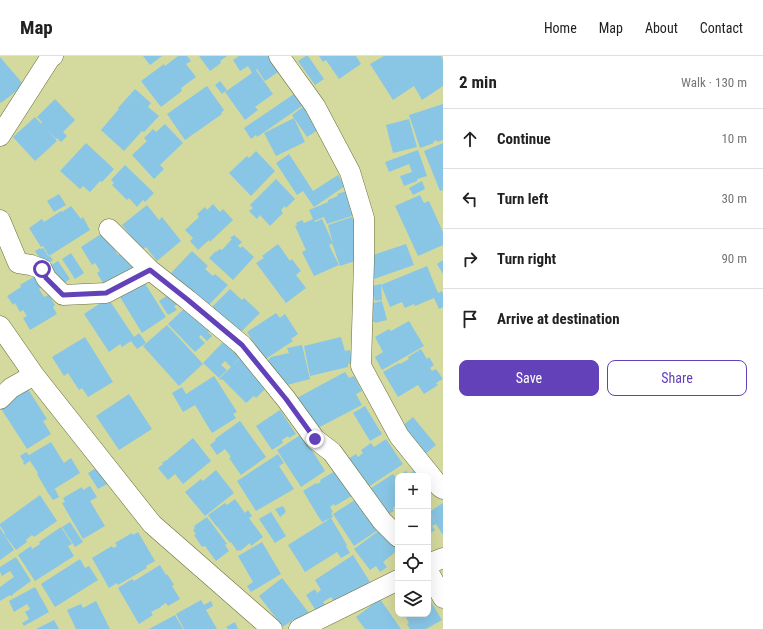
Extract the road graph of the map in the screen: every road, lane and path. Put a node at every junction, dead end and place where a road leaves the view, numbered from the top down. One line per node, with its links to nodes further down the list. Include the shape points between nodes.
1 (279, 56): 11 (street, via 314,106 350,172 364,218 361,366 400,436)
2 (51, 57): 3 (street)
3 (0, 136)
4 (0, 220): 6 (street)
5 (109, 229): 7 (street)
6 (4, 248): 7 (street, via 18,263 42,269 46,278 63,295 106,293)
7 (150, 270): 12 (street, via 242,345 315,439 332,452 382,521)
8 (0, 326): 9 (street)
9 (34, 375): 10 (street, via 12,388); 18 (street, via 152,524)
10 (0, 399)
11 (443, 489)
12 (395, 534)
13 (443, 558): 14 (street)
14 (431, 563)
15 (431, 576): 17 (street)
16 (396, 581): 19 (street)
17 (443, 598)
18 (272, 629)
19 (299, 629)

